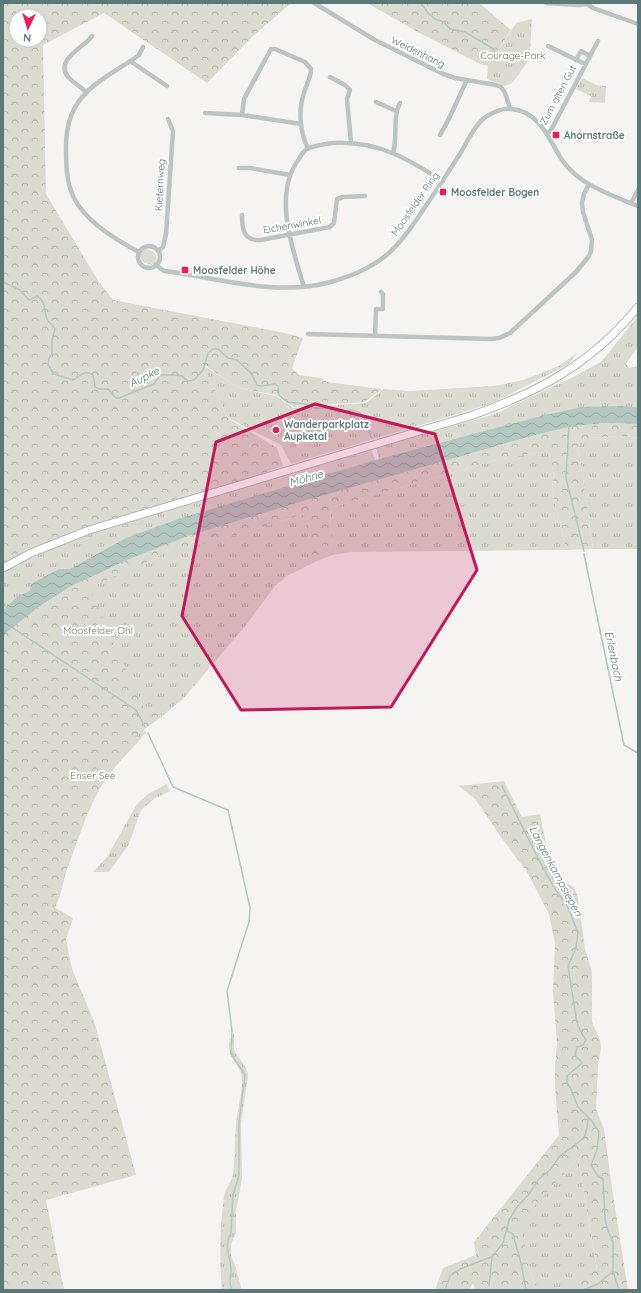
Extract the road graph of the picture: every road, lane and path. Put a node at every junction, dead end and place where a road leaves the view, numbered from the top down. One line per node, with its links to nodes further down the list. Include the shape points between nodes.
1 (314, 3): 14 (street, Weidenhang, via 375,40 443,74)
2 (546, 3): 3 (street)
3 (586, 4): 4 (street)
4 (638, 24)
5 (92, 36): 16 (street, via 68,57 64,66 67,76)
6 (598, 41): 9 (street, Zum alten Gut)
7 (548, 46): 10 (street, Zum alten Gut)
8 (143, 47): 11 (street, via 139,55)
9 (590, 56): 10 (street, Zum alten Gut, via 581,51); 12 (street, Zum alten Gut)
10 (576, 60): 12 (street, Zum alten Gut)
11 (130, 61): 15 (street); 16 (street)
12 (585, 64): 25 (street, Zum alten Gut)
13 (330, 78): 27 (street, via 350,90 347,99)
14 (467, 80): 19 (street, Weidenhang, via 501,87); 26 (street)
15 (167, 86)
16 (86, 92): 41 (street, via 74,110 66,134 70,187 78,205 93,222)
17 (376, 102): 20 (street)
18 (400, 104): 20 (street)
19 (510, 108): 25 (street, via 528,113 539,122); 32 (street, Moosfelder Ring, via 483,119)
20 (396, 111): 29 (street)
21 (204, 113): 22 (street)
22 (242, 115): 24 (street); 24 (street, via 244,99 264,59 271,49 275,49 305,62 311,69 303,94)
23 (168, 119): 40 (street, Kiefernweg, via 173,131 168,215 164,243)
24 (301, 124): 28 (street)
25 (547, 134): 33 (street, via 565,164)
26 (440, 135)
27 (351, 143): 28 (street); 29 (street)
28 (308, 148): 31 (street, via 294,165)
29 (393, 153): 32 (street)
30 (239, 168): 31 (street)
31 (290, 175): 39 (street, via 286,194)
32 (443, 181): 43 (street, Moosfelder Ring, via 408,232 378,262 332,282)
33 (589, 184): 36 (street); 47 (street, via 582,203 592,240 589,256 576,272 510,333 492,339)
34 (638, 190): 36 (street)
35 (365, 196): 39 (street, Eichenwinkel, via 337,199 333,226)
36 (631, 203): 37 (street)
37 (638, 206)
38 (242, 215): 39 (street, Eichenwinkel, via 243,230 251,239 261,240)
39 (290, 234): 43 (street)
40 (158, 251): 41 (street, via 148,246); 42 (street, via 159,260)
41 (139, 252): 42 (street, Moosfelder Ring, via 138,260 143,266 148,268)
42 (156, 265): 43 (street, Moosfelder Ring, via 164,271 243,284 280,288)
43 (304, 287)
44 (381, 292): 47 (street, via 383,309 376,309)
45 (638, 307): 48 (main road, via 590,355 554,380 526,394 470,416 96,528 55,542)
46 (308, 334): 47 (street)
47 (375, 336)
48 (3, 568)

